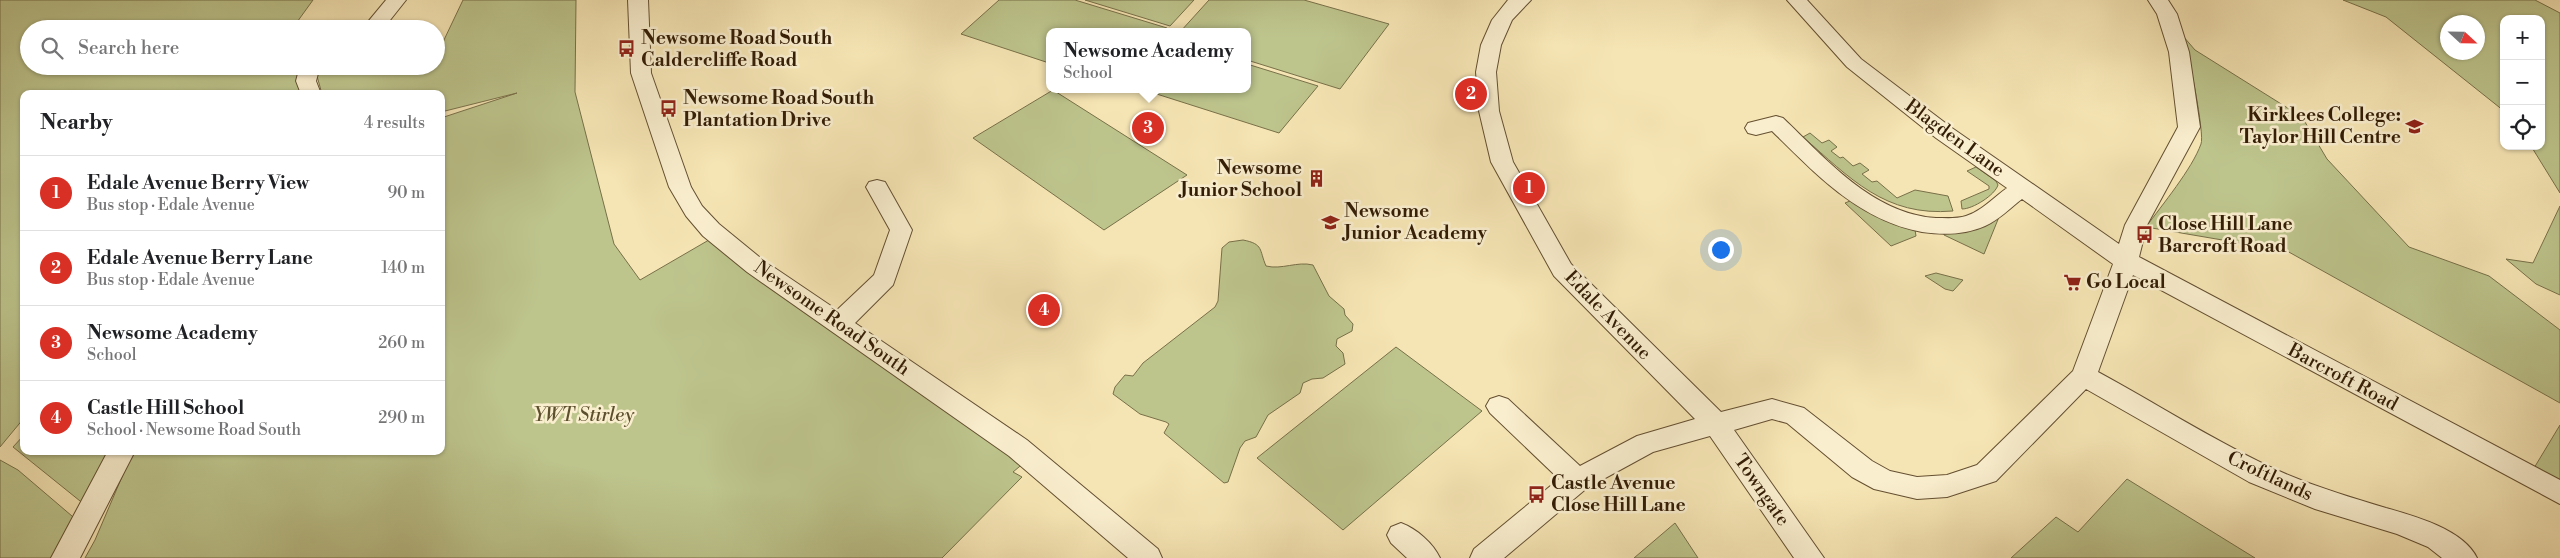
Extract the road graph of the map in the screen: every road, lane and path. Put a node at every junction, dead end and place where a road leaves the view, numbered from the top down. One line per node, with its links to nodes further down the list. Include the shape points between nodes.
1 (396, 0): 6 (street)
2 (638, 0): 13 (street, Newsome Road South, via 641,73 680,187 694,211 711,230 755,266)
3 (1521, 0): 16 (street, Edale Avenue, via 1502,20 1491,45 1486,72 1489,111 1502,162 1562,270)
4 (1797, 0): 10 (street, Blagden Lane, via 1854,63 1944,133)
5 (2158, 0): 12 (street, via 2167,14 2179,52 2189,127 2136,225)
6 (381, 20)
7 (308, 75): 8 (street)
8 (309, 90)
9 (1756, 128): 10 (street, via 1776,123 1859,198 1926,230 1976,221)
10 (2022, 187): 12 (street, Blagden Lane)
11 (884, 190): 13 (street, via 901,230 885,279)
12 (2126, 261): 14 (street); 19 (street, Barcroft Road)
13 (839, 323): 22 (street, Newsome Road South, via 1018,448)
14 (2084, 376): 16 (street, via 1986,473 1947,486 1917,488 1884,481 1862,470 1795,415 1772,409); 26 (street, Croftlands, via 2259,474 2326,501 2420,531 2438,539)
15 (1499, 406): 18 (street)
16 (1715, 423): 18 (street, via 1646,443); 25 (street, Towngate)
17 (120, 455): 21 (street)
18 (1577, 480): 24 (street)
19 (2560, 493)
20 (1401, 535): 23 (street)
21 (64, 558)
22 (1148, 558)
23 (1426, 558)
24 (1484, 558)
25 (1810, 558)
26 (2463, 558)

